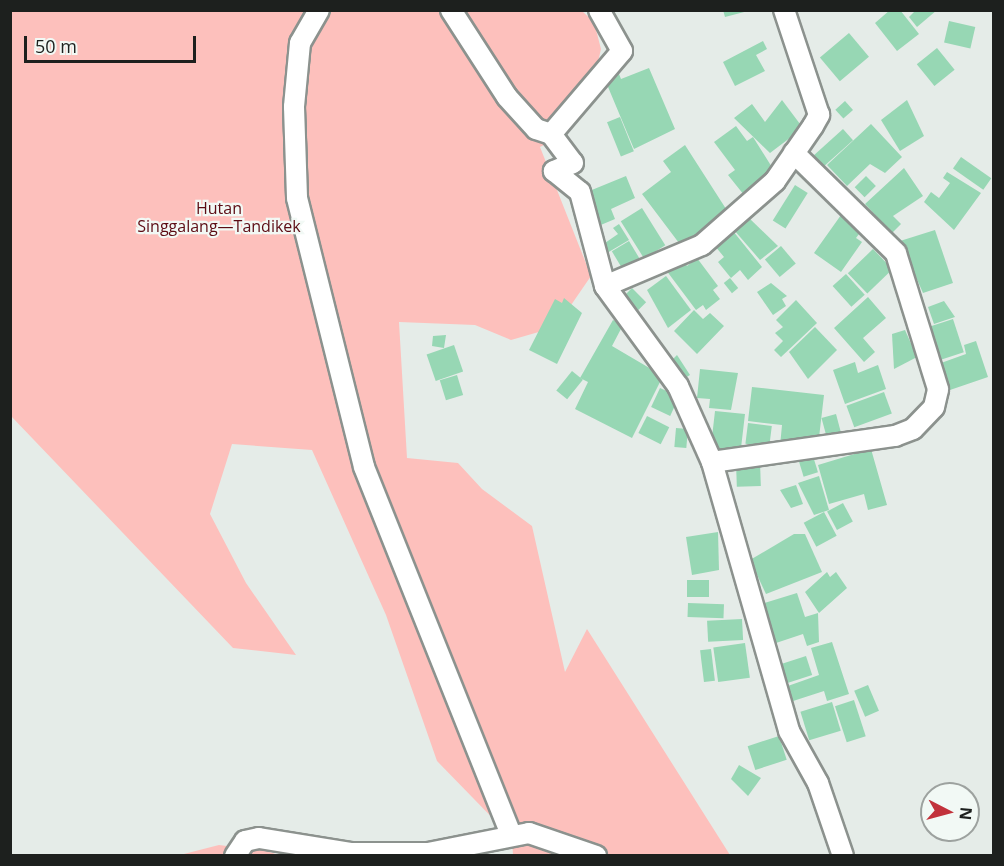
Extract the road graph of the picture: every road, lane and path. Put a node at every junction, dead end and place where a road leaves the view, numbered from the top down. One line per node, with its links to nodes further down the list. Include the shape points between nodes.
1 (319, 10): 9 (street, via 300,44 294,107 297,198 364,467)
2 (451, 10): 5 (street, via 507,97 536,129)
3 (599, 10): 5 (street, via 622,51)
4 (784, 10): 6 (street, via 819,115)
5 (551, 134): 7 (street, via 573,163 554,171 580,192)
6 (794, 153): 7 (street, via 775,181 702,245); 8 (street, via 896,253 938,389 934,407 913,429 895,436)
7 (605, 286): 8 (street, via 678,386)
8 (712, 462): 12 (street, via 789,731 818,783)
9 (511, 834): 10 (street, via 428,853 352,853 259,838 245,841); 11 (street, via 548,836)
10 (235, 855)
11 (596, 855)
12 (843, 855)

